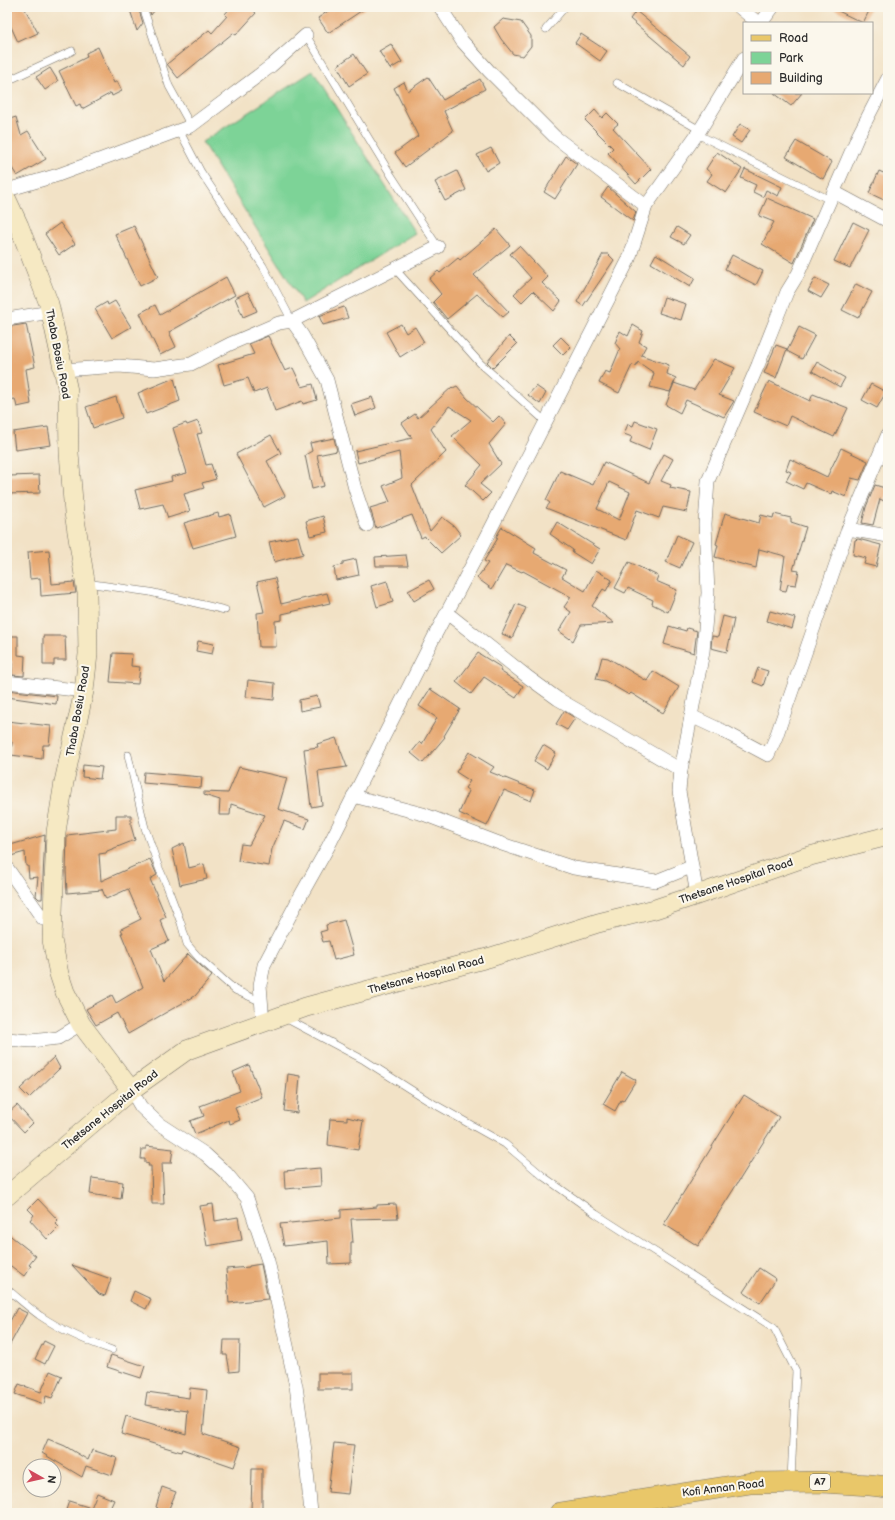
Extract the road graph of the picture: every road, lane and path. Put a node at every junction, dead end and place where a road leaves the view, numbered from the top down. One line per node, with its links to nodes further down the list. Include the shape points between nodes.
1 (143, 7): 15 (lane)
2 (440, 7): 20 (street, via 462,41 555,137)
3 (565, 7): 8 (lane)
4 (739, 7): 6 (street)
5 (773, 7): 7 (street)
6 (757, 22)
7 (762, 22)
8 (546, 29)
9 (306, 35): 15 (street, via 271,66); 22 (lane)
10 (72, 51): 13 (lane)
11 (743, 60): 16 (street)
12 (888, 78): 18 (street, via 858,136)
13 (7, 81)
14 (617, 83): 16 (lane)
15 (185, 128): 17 (street, via 58,175); 26 (lane, via 201,172 263,266)
16 (698, 132): 18 (lane); 20 (street)
17 (7, 190)
18 (832, 196): 21 (street); 38 (street, via 798,274 787,292 708,481 705,524 708,593 703,652)
19 (7, 200): 24 (main road, Thaba Bosiu Road)
20 (646, 206): 28 (street, via 629,259)
21 (888, 221)
22 (438, 247): 23 (street)
23 (395, 269): 26 (street); 28 (lane, via 480,363)
24 (51, 312): 25 (street); 27 (main road, Thaba Bosiu Road)
25 (7, 319)
26 (292, 320): 27 (street, via 230,344 190,364 154,369 119,366); 30 (street, via 327,380 355,489)
27 (63, 370): 33 (main road, Thaba Bosiu Road, via 68,391 69,453 74,513)
28 (546, 421): 35 (street)
29 (888, 434): 31 (street)
30 (367, 524)
31 (848, 529): 32 (street); 38 (street, via 768,755)
32 (888, 536)
33 (84, 583): 34 (lane, via 150,592); 37 (main road, Thaba Bosiu Road, via 87,593 88,654)
34 (226, 610)
35 (447, 613): 40 (street, via 558,699); 41 (street)
36 (7, 682): 37 (street)
37 (84, 691): 46 (main road, Thaba Bosiu Road, via 56,832)
38 (691, 716): 40 (street)
39 (128, 755): 47 (lane, via 145,828 187,944 235,990)
40 (681, 770): 43 (street, via 679,791)
41 (353, 796): 43 (street, via 423,814 574,868 656,881); 47 (street, via 264,965 260,985)
42 (888, 836): 45 (main road, Thetsane Hospital Road, via 806,857)
43 (691, 867): 45 (street)
44 (7, 868): 46 (street, via 43,919)
45 (697, 895): 48 (main road, Thetsane Hospital Road)
46 (52, 918): 50 (main road, Thaba Bosiu Road, via 52,940 59,974)
47 (262, 1002): 49 (street)
48 (281, 1016): 49 (main road, Thetsane Hospital Road); 56 (lane, via 364,1060 505,1144 544,1177 596,1214 774,1328 796,1371)
49 (263, 1022): 52 (main road, Thetsane Hospital Road, via 187,1050)
50 (81, 1024): 51 (street, via 58,1038); 52 (main road, Thaba Bosiu Road)
51 (7, 1039)
52 (131, 1090): 53 (main road, Thetsane Hospital Road); 58 (street, via 140,1107 159,1124 205,1154 226,1172 247,1198 268,1261 296,1386)
53 (7, 1196)
54 (7, 1289): 55 (lane, via 39,1315 62,1329)
55 (112, 1350)
56 (791, 1482): 57 (main road, Kofi Annan Road / A7); 59 (main road, Kofi Annan Road / A7, via 751,1483)
57 (888, 1487)
58 (311, 1513)
59 (560, 1513)

